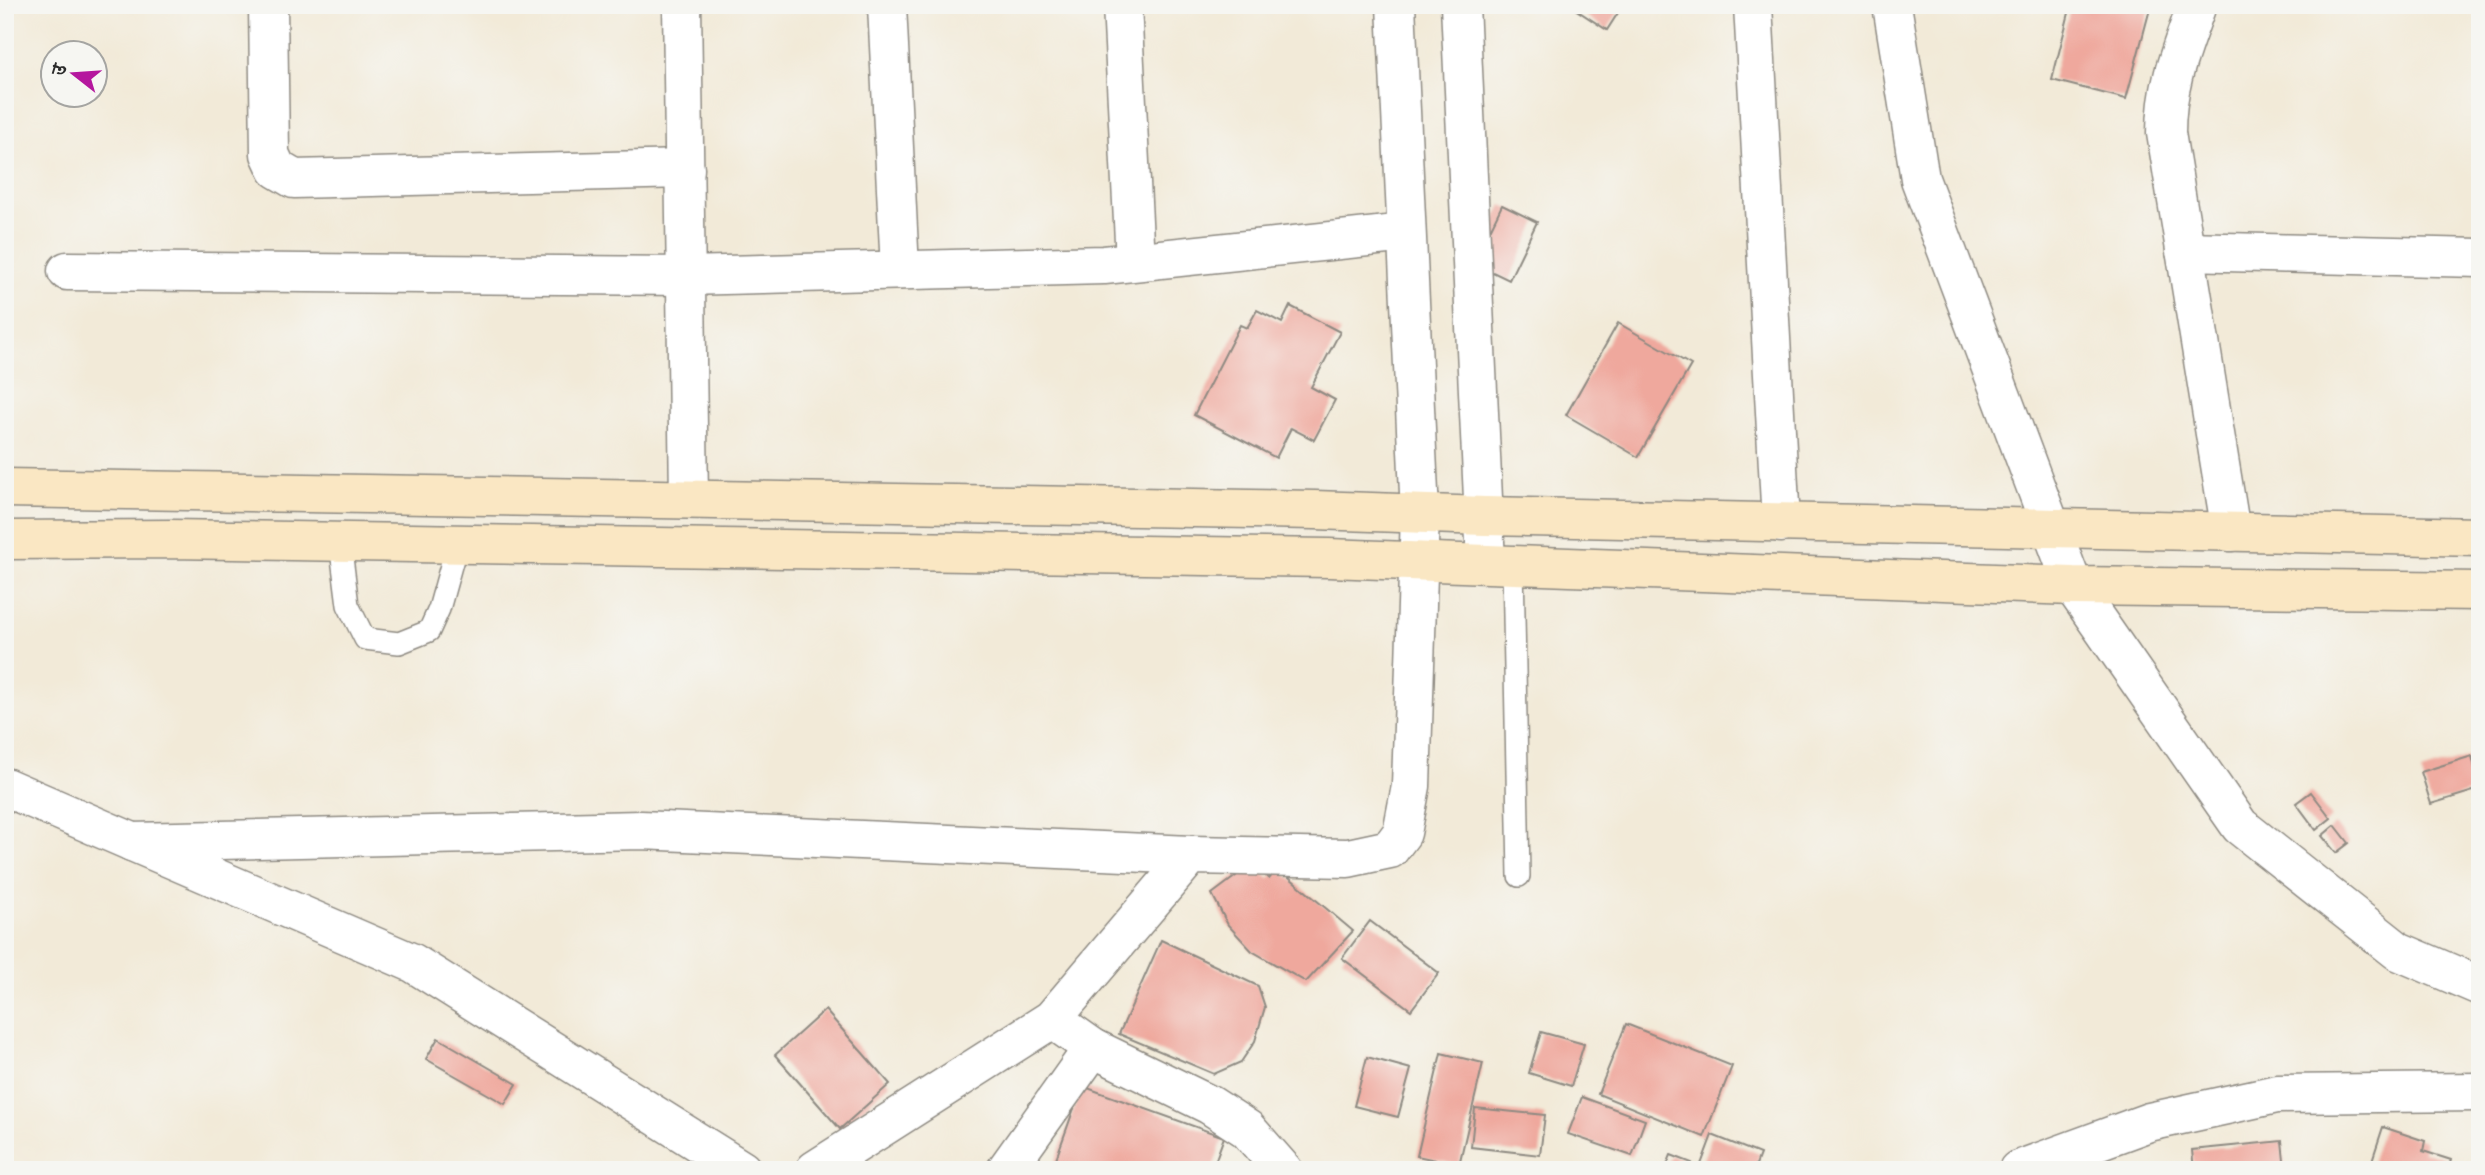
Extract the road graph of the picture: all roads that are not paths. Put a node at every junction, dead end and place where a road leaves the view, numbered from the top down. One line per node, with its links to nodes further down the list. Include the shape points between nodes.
1 (268, 5): 10 (street, via 270,154 277,169 293,178)
2 (682, 5): 10 (street)
3 (887, 5): 15 (street)
4 (1122, 5): 14 (street)
5 (1396, 5): 11 (street)
6 (1460, 5): 21 (street)
7 (1752, 5): 22 (street)
8 (1892, 5): 23 (street, via 1920,180)
9 (2197, 5): 12 (street, via 2166,104 2166,133)
10 (685, 169): 17 (street)
11 (1406, 233): 14 (street); 20 (street)
12 (2185, 251): 13 (street); 24 (street)
13 (2480, 258)
14 (1135, 261): 15 (street)
15 (900, 270): 17 (street)
16 (67, 271): 17 (street)
17 (687, 276): 19 (street)
18 (5, 488): 19 (street)
19 (689, 498): 20 (street)
20 (1420, 514): 21 (street); 29 (street)
21 (1485, 516): 22 (street); 30 (street)
22 (1781, 523): 23 (street)
23 (2052, 529): 24 (street); 31 (street)
24 (2231, 532): 25 (street)
25 (2480, 537)
26 (5, 540): 27 (street)
27 (340, 542): 28 (street); 28 (lane, via 348,605 365,639 399,643 429,631)
28 (457, 544): 29 (street)
29 (1418, 561): 30 (street); 35 (street, via 1411,786 1402,833 1390,849 1349,858)
30 (1500, 564): 31 (street); 36 (lane)
31 (2073, 586): 32 (street); 37 (street, via 2240,826 2398,951)
32 (2480, 591)
33 (5, 787): 34 (street)
34 (132, 842): 35 (street, via 641,830); 41 (street, via 413,962)
35 (1191, 855): 38 (street)
36 (1519, 876)
37 (2480, 986)
38 (1052, 1019): 39 (street); 42 (street)
39 (1093, 1048): 43 (street); 44 (street, via 1210,1105 1247,1129)
40 (2480, 1092): 45 (street, via 2277,1094 2149,1122)
41 (742, 1170)
42 (815, 1170)
43 (1006, 1170)
44 (1283, 1170)
45 (2018, 1170)

